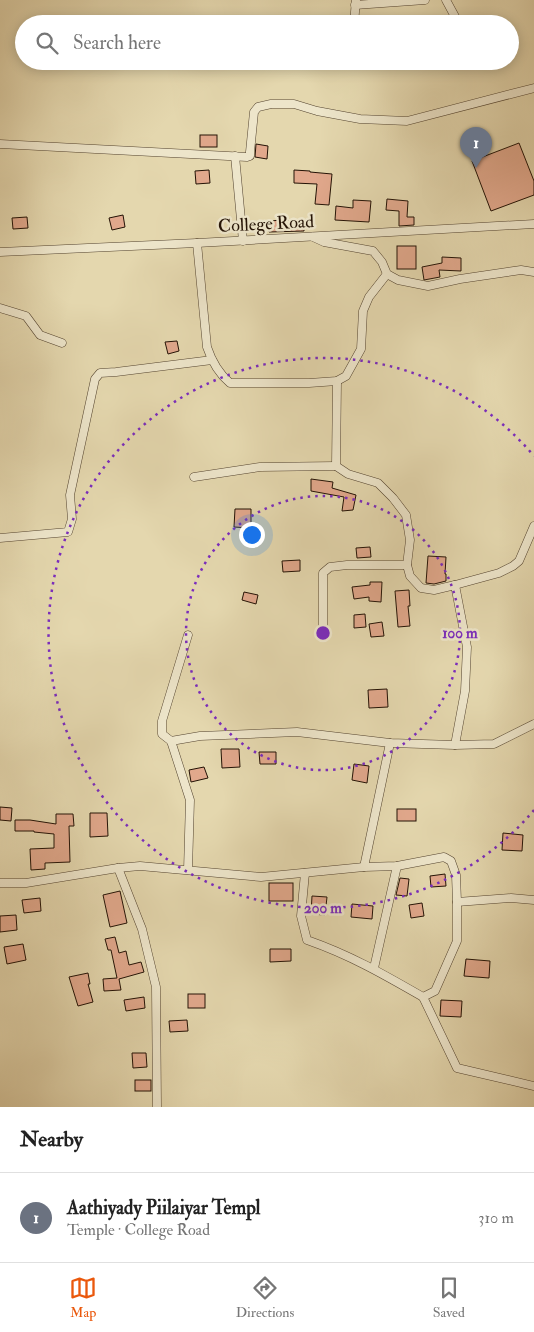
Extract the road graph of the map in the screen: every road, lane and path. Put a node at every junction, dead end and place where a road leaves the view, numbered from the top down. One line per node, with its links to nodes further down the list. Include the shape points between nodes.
1 (425, 0): 3 (street)
2 (446, 0): 4 (street)
3 (356, 3)
4 (454, 15)
5 (534, 88): 7 (street, via 407,120 360,119 294,104 265,105 254,112 250,156)
6 (0, 144): 7 (street)
7 (234, 156): 10 (street)
8 (534, 224): 9 (street, College Road)
9 (311, 237): 10 (street, College Road); 14 (street, via 373,251)
10 (243, 241): 11 (street, College Road)
11 (198, 243): 12 (street, College Road); 17 (street, via 207,347)
12 (0, 252)
13 (534, 272): 14 (street, via 521,270 428,286 398,280)
14 (387, 274): 18 (street, via 369,297 363,311 361,349 346,376)
15 (0, 308): 16 (street, via 26,316 40,335)
16 (62, 343)
17 (212, 360): 18 (street, via 220,375 230,383); 22 (street, via 100,373 95,379 70,495 72,519 68,532)
18 (337, 381): 19 (street)
19 (336, 466): 20 (street, via 260,466); 25 (street, via 348,474 378,483 406,515 410,540)
20 (194, 477)
21 (534, 526): 23 (street)
22 (0, 538)
23 (526, 543): 24 (street); 26 (street, via 513,566)
24 (534, 548)
25 (407, 565): 26 (street, via 410,576 422,588 434,590); 27 (street, via 347,564 330,567 322,573)
26 (455, 585): 32 (street, via 467,647 465,690)
27 (323, 627)
28 (188, 635): 30 (street, via 162,721 162,734)
29 (534, 724): 32 (street, via 494,744)
30 (172, 741): 31 (street, via 200,736 297,732); 36 (street, via 190,800)
31 (390, 743): 32 (street); 34 (street)
32 (455, 745)
33 (397, 866): 34 (street); 40 (street, via 444,857 451,861 456,876); 41 (street)
34 (364, 867): 37 (street)
35 (118, 868): 36 (street, via 140,866); 38 (street, via 26,883); 44 (street, via 142,929 156,987)
36 (188, 870): 37 (street, via 261,876)
37 (305, 874): 41 (street, via 301,916 307,940)
38 (0, 883)
39 (534, 900): 40 (street, via 511,898)
40 (457, 902): 42 (street, via 457,941 434,991)
41 (374, 968): 42 (street)
42 (423, 997): 43 (street, via 457,1068)
43 (534, 1086)
44 (157, 1107)

